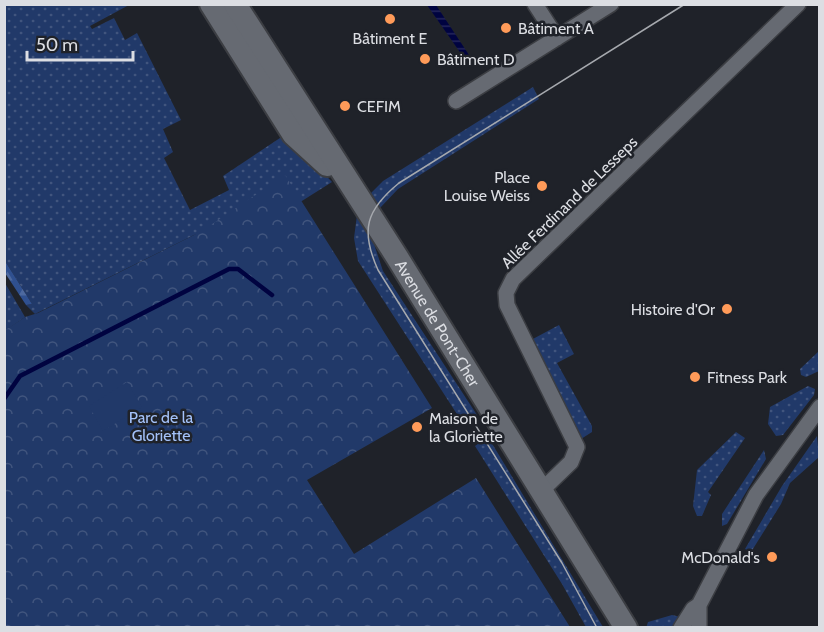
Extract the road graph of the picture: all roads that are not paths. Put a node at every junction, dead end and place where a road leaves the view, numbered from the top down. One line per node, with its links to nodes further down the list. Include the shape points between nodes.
1 (211, 4): 8 (main road, Avenue de Pont-Cher, via 293,134)
2 (235, 4): 8 (main road, Avenue de Pont-Cher)
3 (535, 4): 6 (street)
4 (611, 4): 6 (street)
5 (798, 4): 10 (street, Allée Ferdinand de Lesseps, via 509,286 507,305 577,440 572,462)
6 (557, 38): 7 (street)
7 (456, 101)
8 (346, 178): 10 (main road, Avenue de Pont-Cher)
9 (819, 407): 11 (street, via 756,495)
10 (541, 491): 12 (main road, Avenue de Pont-Cher)
11 (699, 605): 13 (street); 14 (street)
12 (628, 626)
13 (681, 627)
14 (699, 627)

